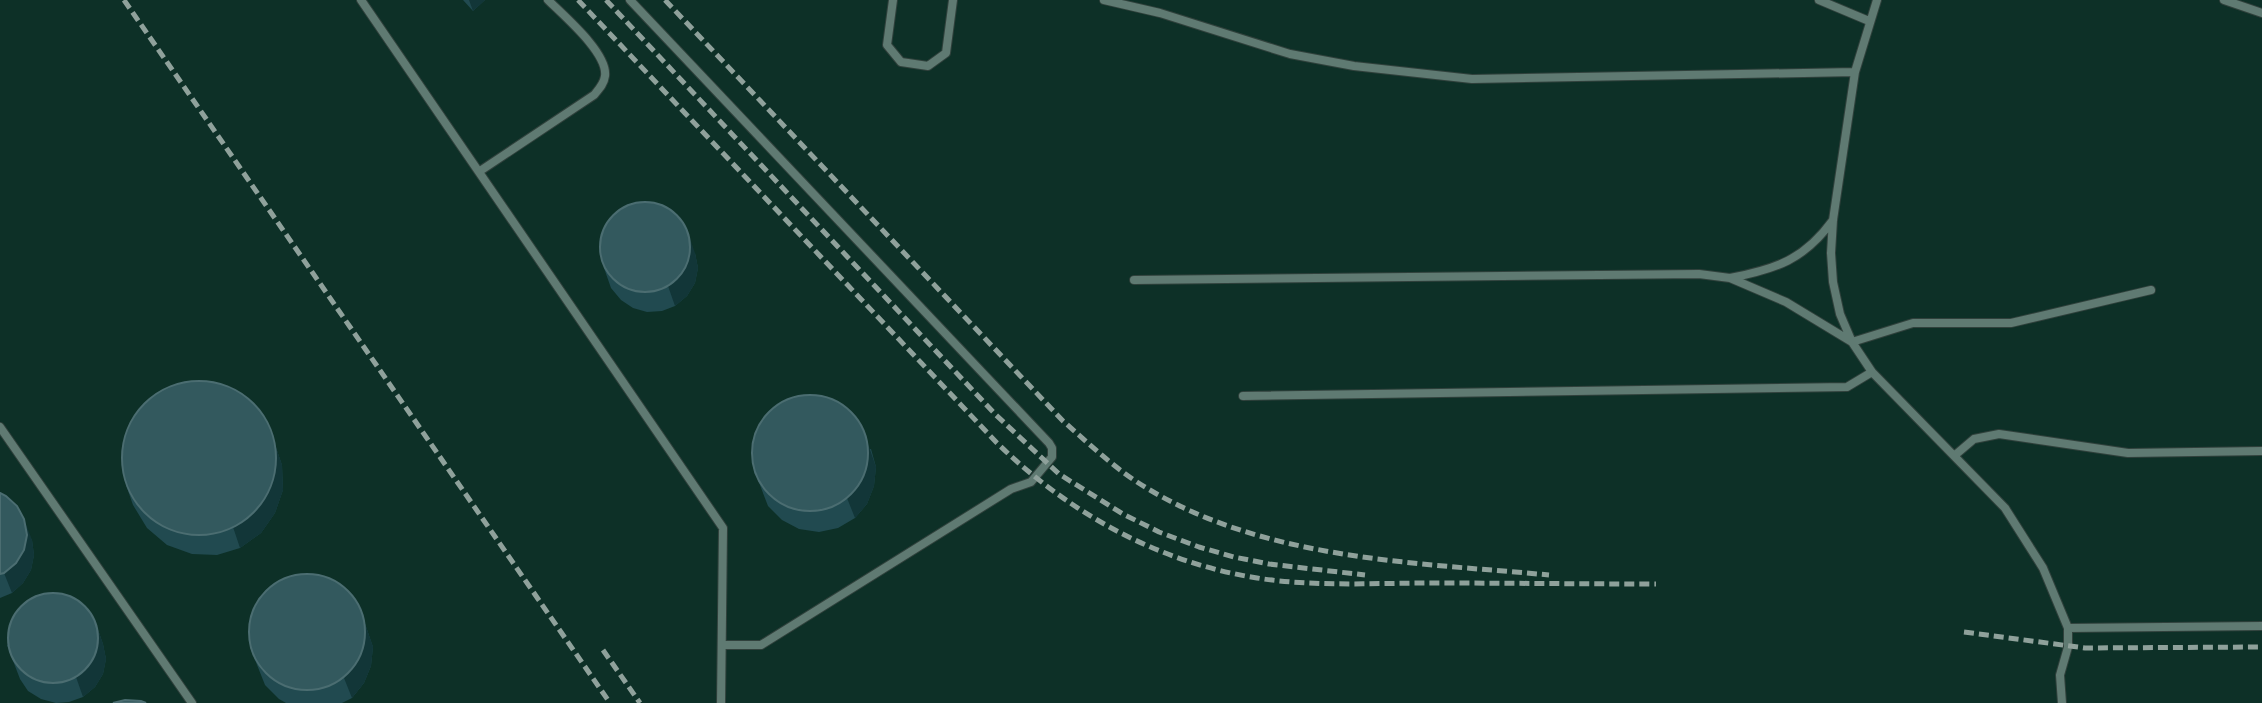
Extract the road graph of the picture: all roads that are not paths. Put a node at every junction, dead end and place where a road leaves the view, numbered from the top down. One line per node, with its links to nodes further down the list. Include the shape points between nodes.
1 (361, 0): 13 (lane)
2 (548, 0): 13 (lane, via 598,53 606,74 603,85)
3 (630, 0): 26 (lane, via 1053,452 1031,482 1011,489 761,645)
4 (892, 0): 5 (lane, via 887,45 901,62 928,66 946,53)
5 (953, 0)
6 (1104, 0): 12 (lane, via 1290,54 1472,79)
7 (1819, 0): 11 (lane)
8 (1877, 0): 11 (lane)
9 (2224, 0): 10 (lane)
10 (2262, 13)
11 (1869, 21): 12 (lane)
12 (1855, 72): 14 (lane)
13 (480, 171): 26 (lane, via 723,528)
14 (1833, 220): 15 (lane, via 1820,238 1798,255 1770,270); 18 (lane, via 1833,282)
15 (1730, 278): 16 (lane, via 1699,274); 18 (lane, via 1786,302)
16 (1134, 280)
17 (2151, 290): 18 (lane, via 2011,323 1913,323)
18 (1852, 342): 19 (lane)
19 (1872, 372): 20 (lane, via 1847,387); 23 (lane)
20 (1243, 396)
21 (0, 427): 27 (lane)
22 (2262, 451): 23 (lane, via 2128,453 1999,434 1974,439)
23 (1954, 456): 25 (lane, via 2005,508 2043,568)
24 (2262, 626): 25 (lane)
25 (2068, 628): 29 (lane, via 2060,675)
26 (722, 645): 28 (lane)
27 (192, 703)
28 (721, 703)
29 (2062, 703)

